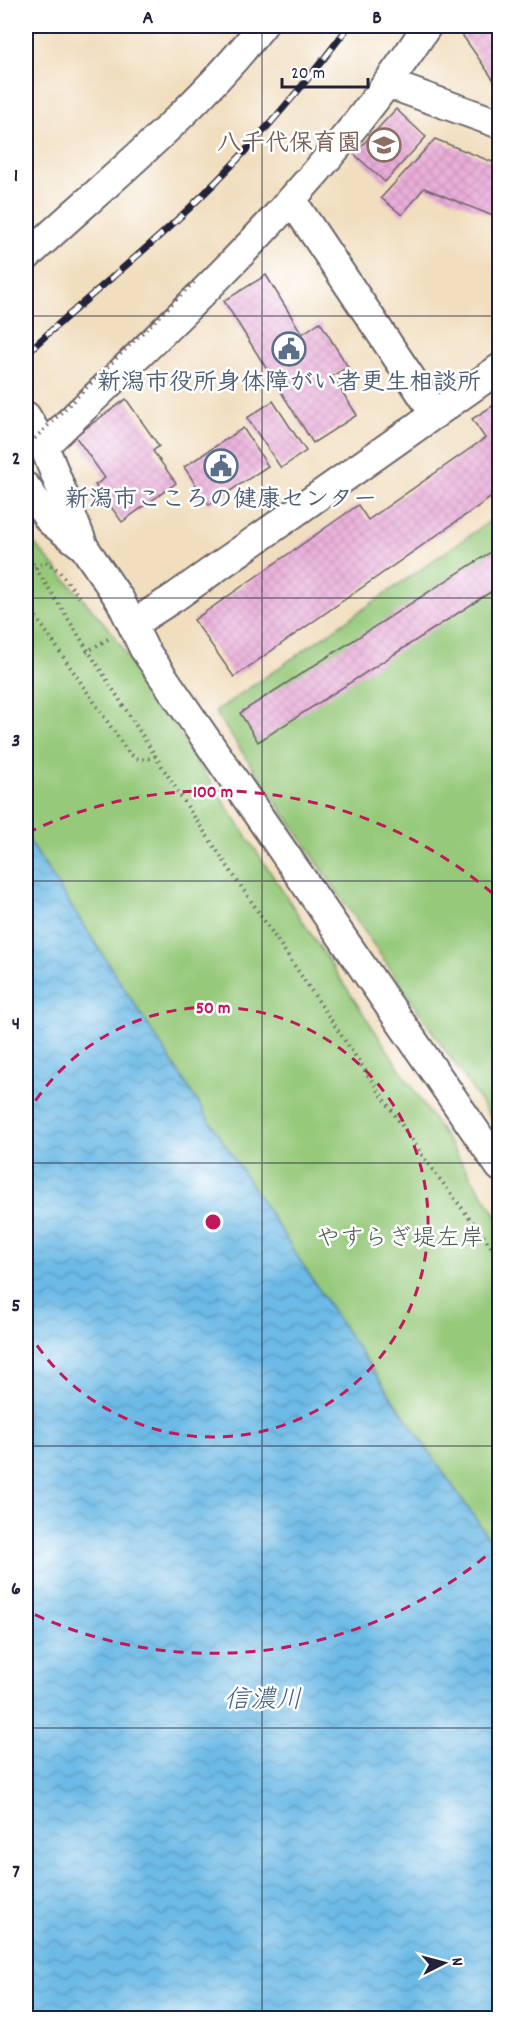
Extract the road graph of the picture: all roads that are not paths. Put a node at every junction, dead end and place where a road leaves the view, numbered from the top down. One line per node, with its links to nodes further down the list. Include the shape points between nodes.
1 (262, 26): 6 (street, via 175,120)
2 (427, 26): 3 (street)
3 (389, 84): 4 (street); 10 (street, via 327,162 220,277)
4 (500, 124)
5 (297, 208): 8 (street)
6 (26, 257)
7 (500, 368): 8 (street)
8 (435, 414): 13 (street)
9 (26, 416): 10 (street)
10 (35, 446): 12 (street)
11 (26, 486): 12 (street, via 50,521)
12 (84, 547): 13 (street, via 120,600)
13 (119, 627): 14 (street, via 144,649)
14 (500, 1167)

